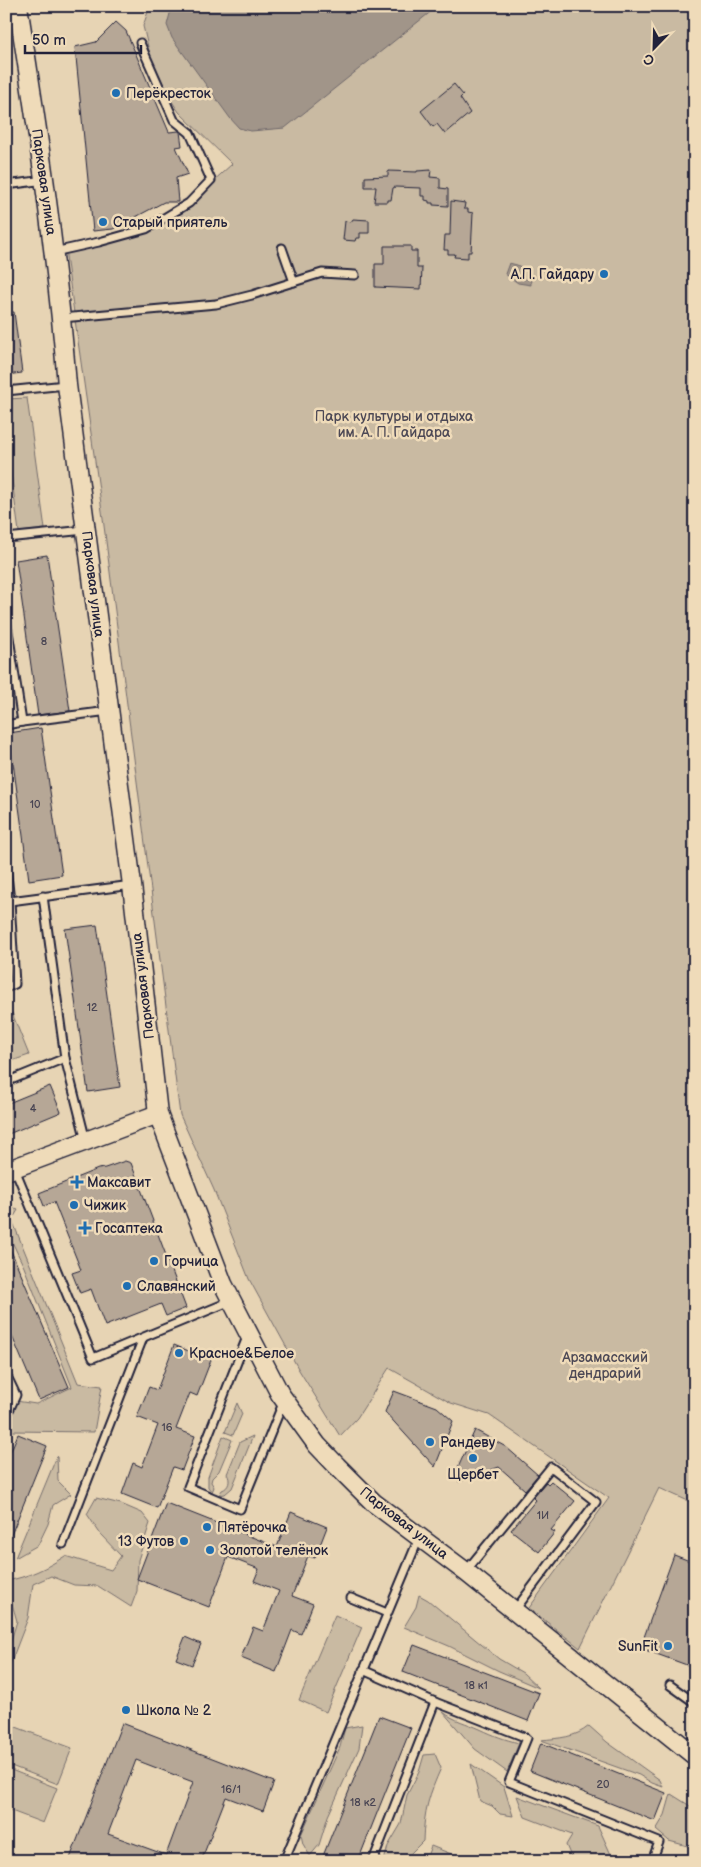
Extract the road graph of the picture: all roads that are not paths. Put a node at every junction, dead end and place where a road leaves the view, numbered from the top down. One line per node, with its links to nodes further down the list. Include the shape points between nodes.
1 (18, 6): 3 (street, Парковая улица)
2 (140, 43): 6 (lane, via 174,120 190,133 211,180 189,202 146,229)
3 (45, 180): 4 (lane); 6 (street, Парковая улица)
4 (6, 185)
5 (282, 248): 8 (lane)
6 (54, 252): 9 (street, Парковая улица)
7 (355, 275): 8 (lane, via 322,273)
8 (294, 282): 9 (lane, via 216,304)
9 (62, 318): 10 (street, Парковая улица)
10 (67, 384): 11 (lane); 12 (street, Парковая улица)
11 (6, 391)
12 (86, 530): 13 (lane); 15 (street, Парковая улица)
13 (6, 538)
14 (6, 618): 16 (lane)
15 (110, 711): 16 (lane); 19 (street, Парковая улица)
16 (22, 722): 17 (lane)
17 (6, 725)
18 (6, 867): 21 (lane)
19 (132, 886): 20 (lane); 25 (street, Парковая улица)
20 (43, 896): 21 (lane); 23 (lane)
21 (8, 901): 22 (lane, via 15,984)
22 (6, 988)
23 (66, 1058): 24 (lane); 26 (lane)
24 (6, 1082)
25 (158, 1114): 26 (street); 28 (street, Парковая улица)
26 (86, 1141): 27 (street)
27 (10, 1169): 30 (lane, via 93,1358)
28 (231, 1301): 29 (street, Парковая улица); 30 (lane)
29 (248, 1335): 32 (street, Парковая улица); 32 (lane, via 188,1486 240,1509)
30 (143, 1338): 35 (lane)
31 (6, 1374): 33 (lane, via 16,1395)
32 (284, 1400): 34 (street, Парковая улица, via 336,1466 374,1503)
33 (6, 1418)
34 (419, 1538): 36 (street, Парковая улица); 39 (lane)
35 (63, 1544)
36 (466, 1572): 38 (street, Парковая улица); 38 (lane, via 551,1467 596,1502)
37 (351, 1598): 39 (lane)
38 (514, 1611): 44 (street, Парковая улица)
39 (387, 1613): 40 (lane)
40 (363, 1670): 42 (lane); 45 (lane)
41 (670, 1685): 43 (lane)
42 (435, 1702): 46 (lane); 47 (lane, via 527,1738 509,1782 659,1842)
43 (695, 1703)
44 (695, 1756)
45 (284, 1861)
46 (373, 1861)
47 (652, 1861)

